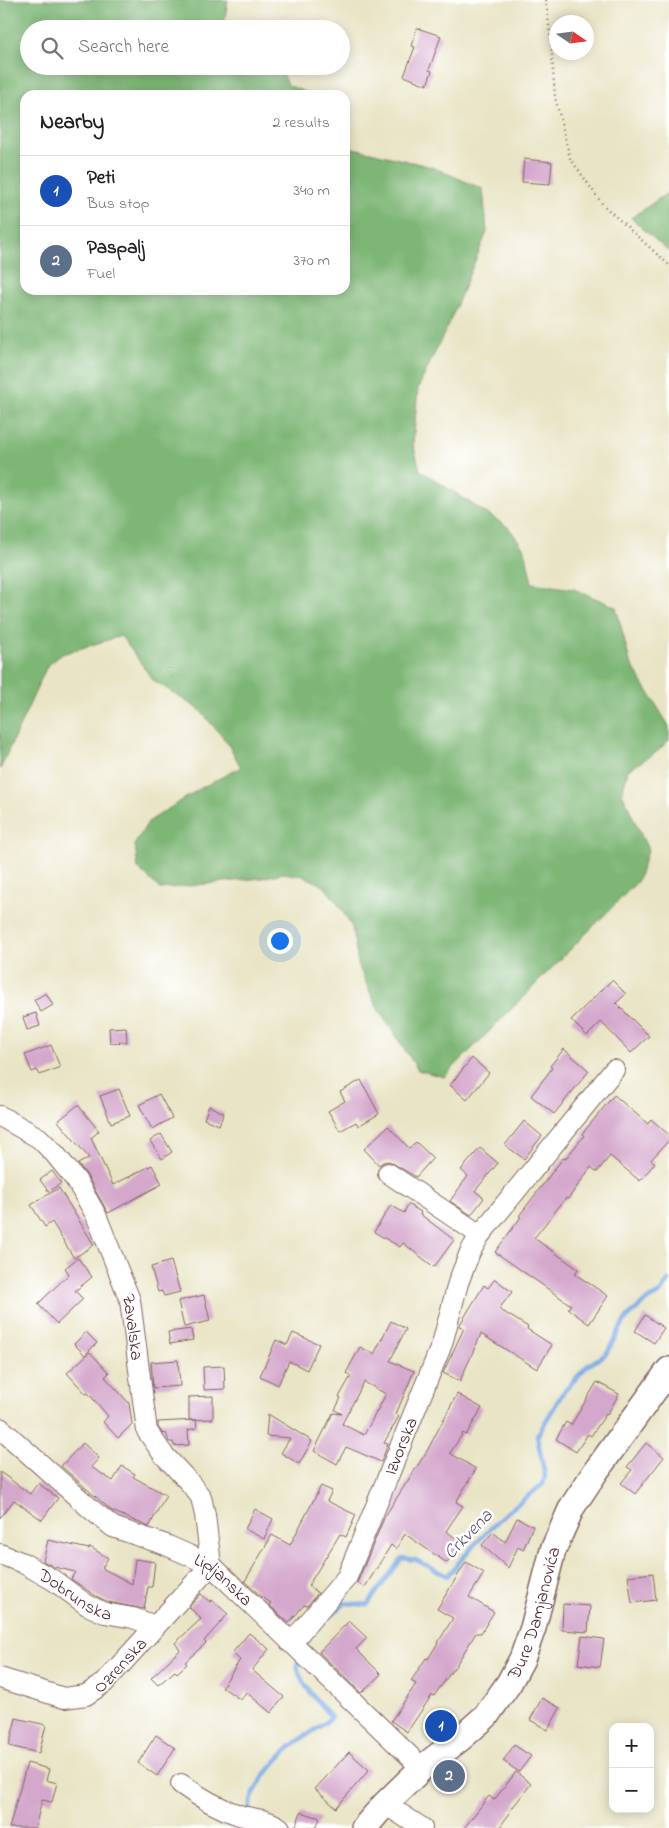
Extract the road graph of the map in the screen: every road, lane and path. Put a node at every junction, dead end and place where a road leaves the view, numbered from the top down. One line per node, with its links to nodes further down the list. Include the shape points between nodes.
1 (546, 0): 2 (path, via 555,97 570,158 603,205)
2 (669, 265)
3 (614, 1070): 6 (street, Izvorska)
4 (0, 1116): 10 (street, Zavalska, via 39,1138 55,1154 76,1180 96,1215 130,1300 147,1431 200,1497)
5 (388, 1173): 6 (street)
6 (480, 1235): 12 (street, Izvorska, via 458,1283 442,1344 347,1577)
7 (669, 1370): 14 (main road, Đure Damjanovića, via 572,1507 554,1550 522,1659 509,1683 486,1716)
8 (0, 1428): 10 (street, Lipljanska, via 113,1527)
9 (0, 1554): 11 (street, Dobrunska, via 53,1580 87,1605)
10 (211, 1565): 11 (street, Ozrenska); 12 (street, Lipljanska)
11 (155, 1626): 13 (street, Ozrenska, via 104,1683 86,1695 64,1698)
12 (293, 1645): 14 (street, Lipljanska)
13 (0, 1678)
14 (422, 1768): 16 (main road, Đure Damjanovića)
15 (181, 1784): 17 (street, via 209,1802)
16 (385, 1804): 18 (main road, Đure Damjanovića); 19 (street)
17 (280, 1828)
18 (364, 1828)
19 (422, 1828)

